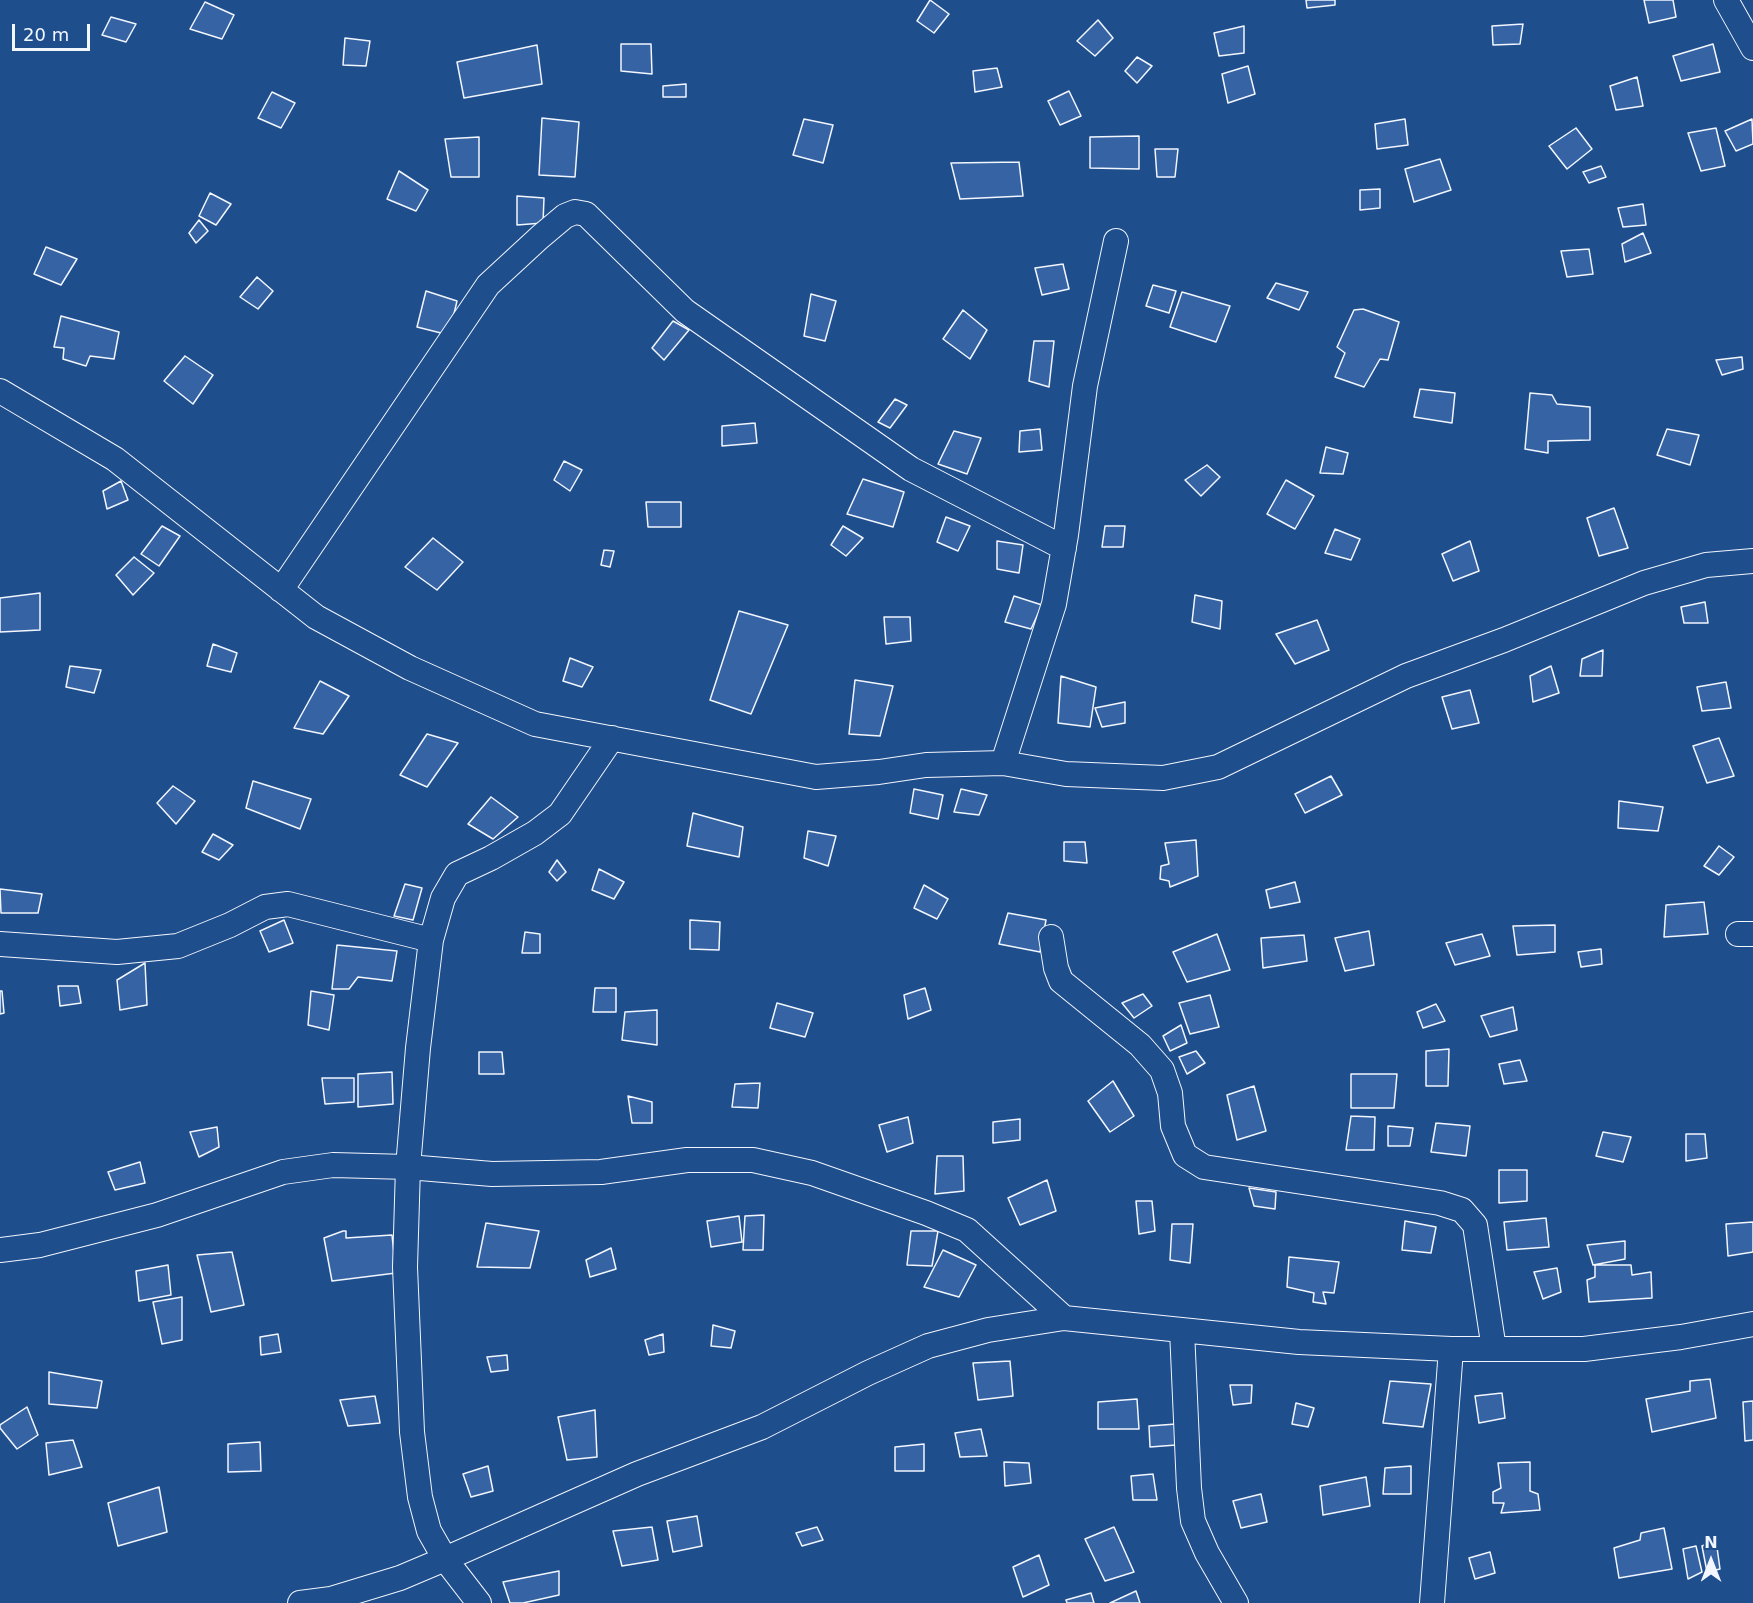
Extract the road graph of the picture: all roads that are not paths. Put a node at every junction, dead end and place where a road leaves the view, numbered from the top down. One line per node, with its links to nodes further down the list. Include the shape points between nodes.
1 (1726, 0): 2 (street)
2 (1753, 48)
3 (1116, 241): 5 (street, via 1085,386)
4 (0, 391): 7 (street, via 115,459)
5 (1064, 548): 7 (street, via 902,463 685,311 586,214 575,212 565,216 488,285); 9 (street, via 1054,604)
6 (1753, 561): 9 (street, via 1706,565 1644,583 1406,676 1218,767 1163,778 1066,774)
7 (281, 590): 8 (street, via 316,617 420,673 535,724)
8 (612, 738): 9 (street, via 816,777 926,765); 11 (street, via 560,814 535,833 456,874 443,898)
9 (1003, 763)
10 (1051, 937): 19 (street, via 1061,981 1140,1045 1162,1070 1170,1093 1173,1126 1185,1155 1204,1167 1462,1209 1475,1226)
11 (431, 940): 12 (street, via 288,904 265,907 178,946 117,952); 13 (street)
12 (0, 944)
13 (408, 1167): 14 (street, via 333,1165 283,1172 157,1215 40,1245); 15 (street, via 492,1174 602,1172 687,1160 753,1160 812,1173 967,1230); 20 (street, via 405,1267 412,1432 420,1497 429,1531)
14 (0, 1250)
15 (1064, 1318): 17 (street); 20 (street, via 988,1330 928,1346 762,1427 637,1474)
16 (1753, 1324): 19 (street, via 1584,1349)
17 (1182, 1330): 18 (street, via 1299,1342); 23 (street, via 1193,1521)
18 (1450, 1349): 19 (street); 24 (street)
19 (1494, 1349)
20 (446, 1559): 21 (street, via 331,1599); 22 (street)
21 (300, 1603)
22 (479, 1603)
23 (1236, 1603)
24 (1432, 1603)

